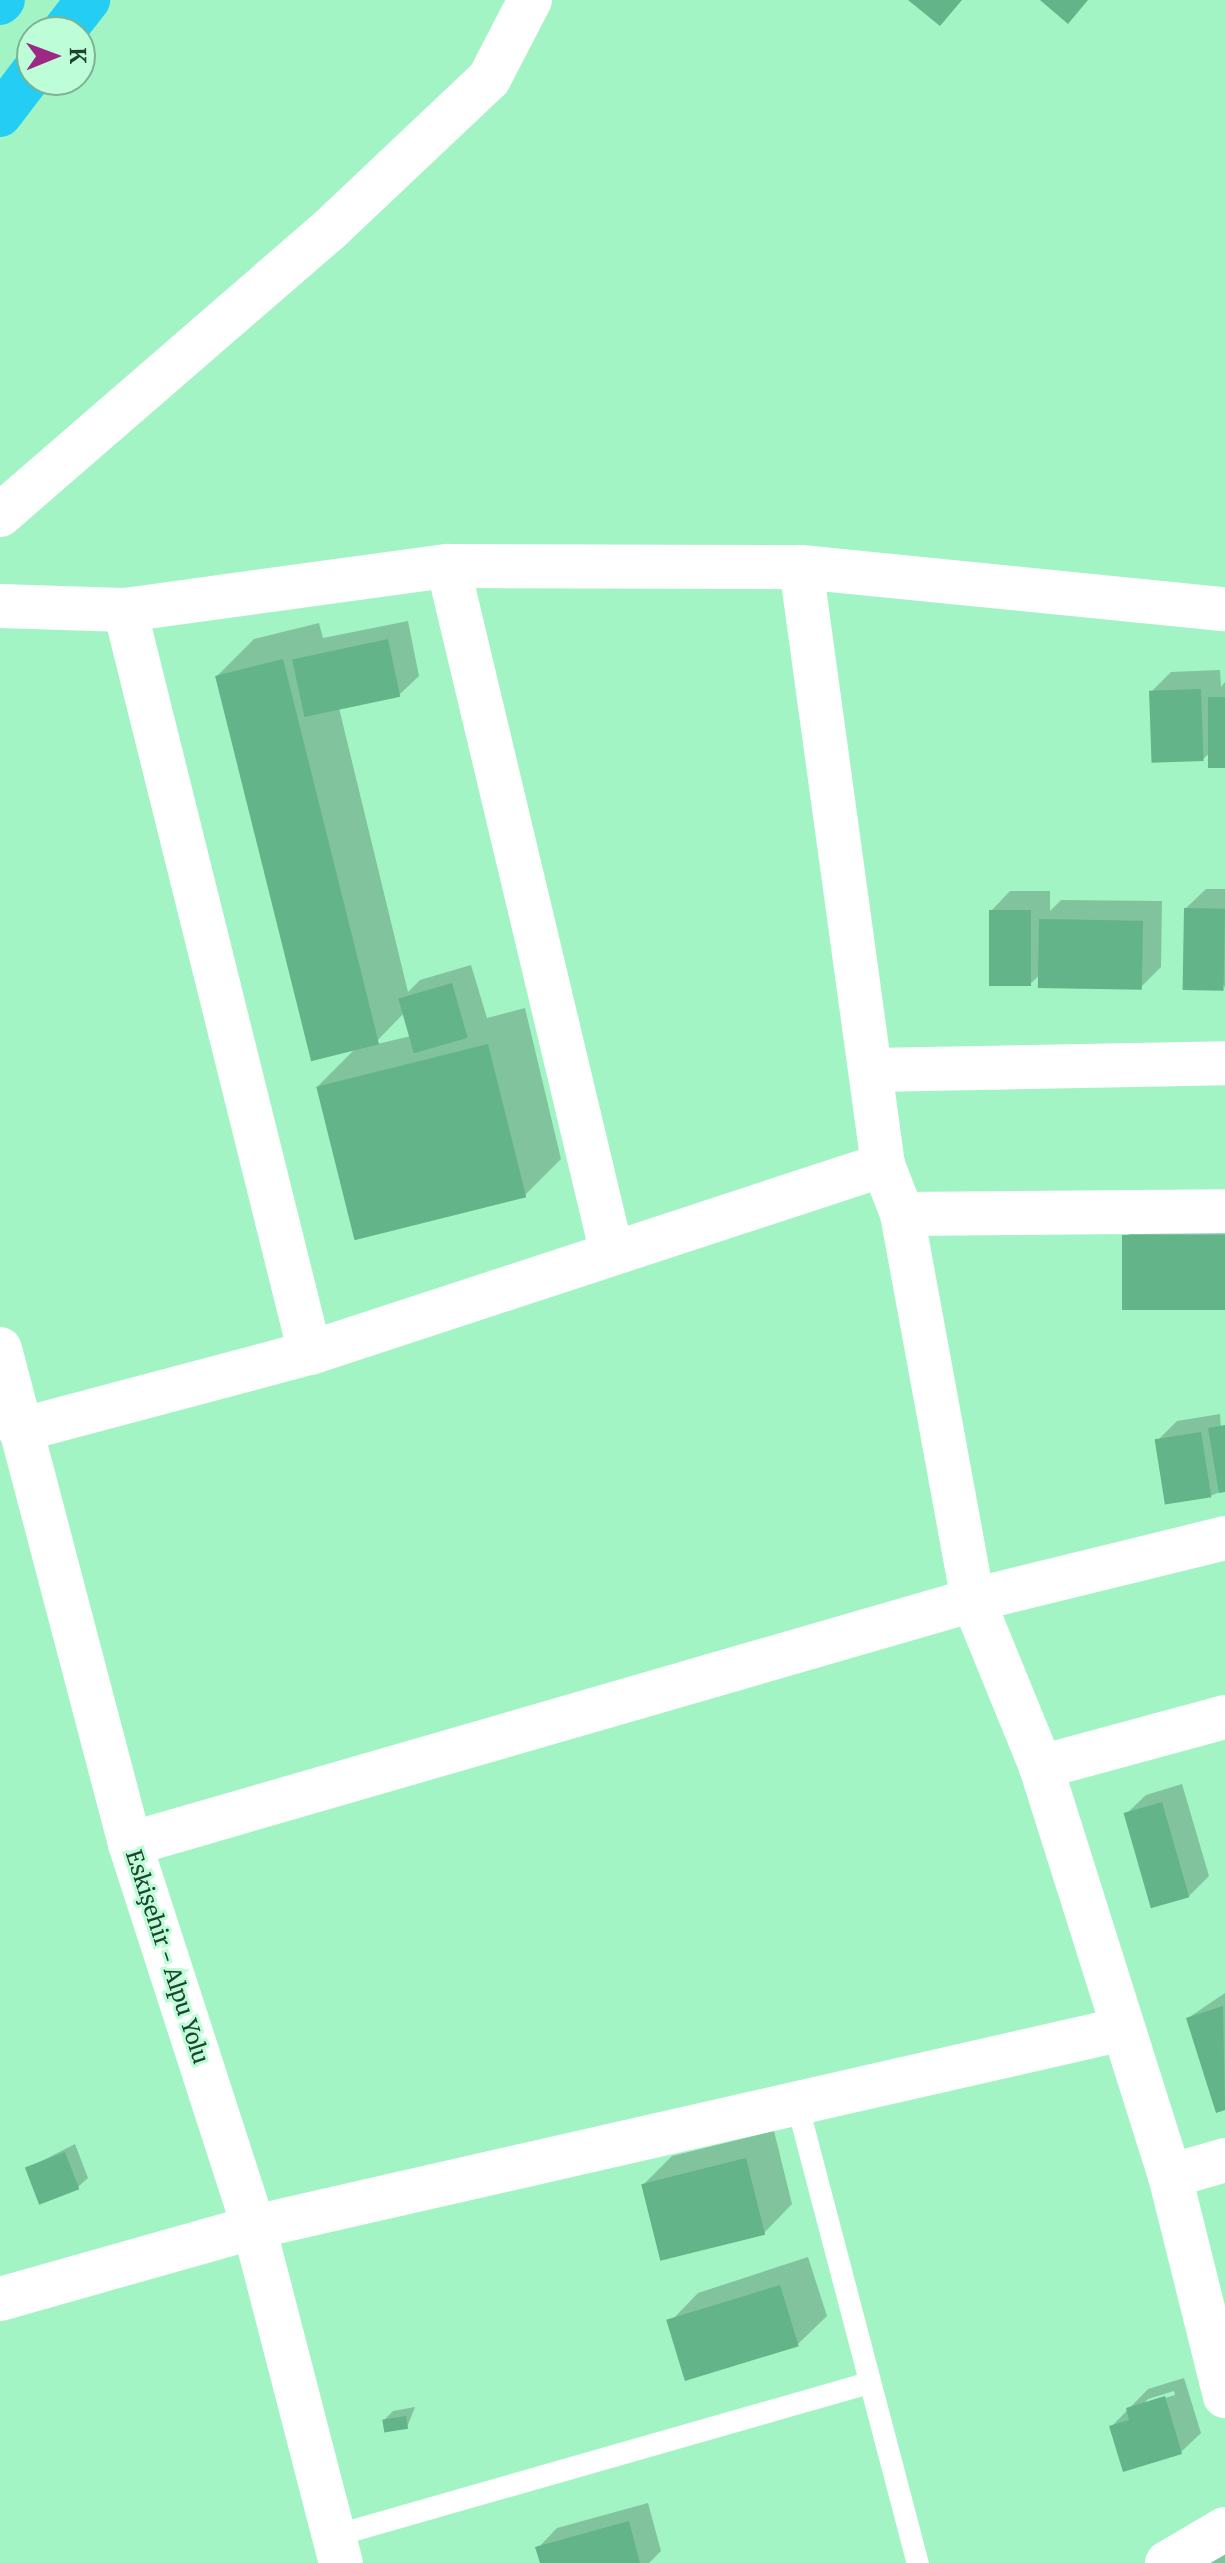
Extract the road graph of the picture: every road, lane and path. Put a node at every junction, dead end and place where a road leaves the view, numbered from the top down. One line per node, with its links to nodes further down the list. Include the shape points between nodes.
1 (88, 0): 3 (highway)
2 (530, 0): 6 (street, via 489,79 327,232)
3 (76, 16)
4 (16, 94): 5 (highway)
5 (0, 115)
6 (0, 515)
7 (448, 566): 8 (street); 11 (street); 17 (street)
8 (801, 567): 10 (street); 13 (street)
9 (0, 606): 11 (street)
10 (1225, 609)
11 (125, 610): 19 (street)
12 (1225, 1063): 13 (street)
13 (873, 1070): 14 (street)
14 (883, 1165): 16 (street); 17 (street)
15 (1225, 1211): 16 (street)
16 (902, 1214): 22 (street)
17 (612, 1254): 19 (street)
18 (0, 1349): 20 (street, Eskişehir - Alpu Yolu)
19 (310, 1353): 20 (street)
20 (10, 1415): 25 (street, Eskişehir - Alpu Yolu)
21 (1225, 1538): 22 (street)
22 (973, 1600): 24 (street); 25 (street)
23 (1225, 1717): 24 (street)
24 (1041, 1767): 26 (street)
25 (130, 1844): 30 (street, Eskişehir - Alpu Yolu)
26 (1123, 2029): 27 (street); 29 (street)
27 (797, 2103): 30 (street); 33 (lane)
28 (1225, 2160): 29 (street)
29 (1170, 2176): 31 (street)
30 (254, 2227): 32 (street); 36 (street, Eskişehir - Alpu Yolu)
31 (1209, 2266): 34 (street)
32 (0, 2299)
33 (869, 2383): 36 (lane); 37 (lane)
34 (1225, 2396)
35 (1225, 2529): 38 (street)
36 (338, 2550)
37 (918, 2563)
38 (1167, 2563)

